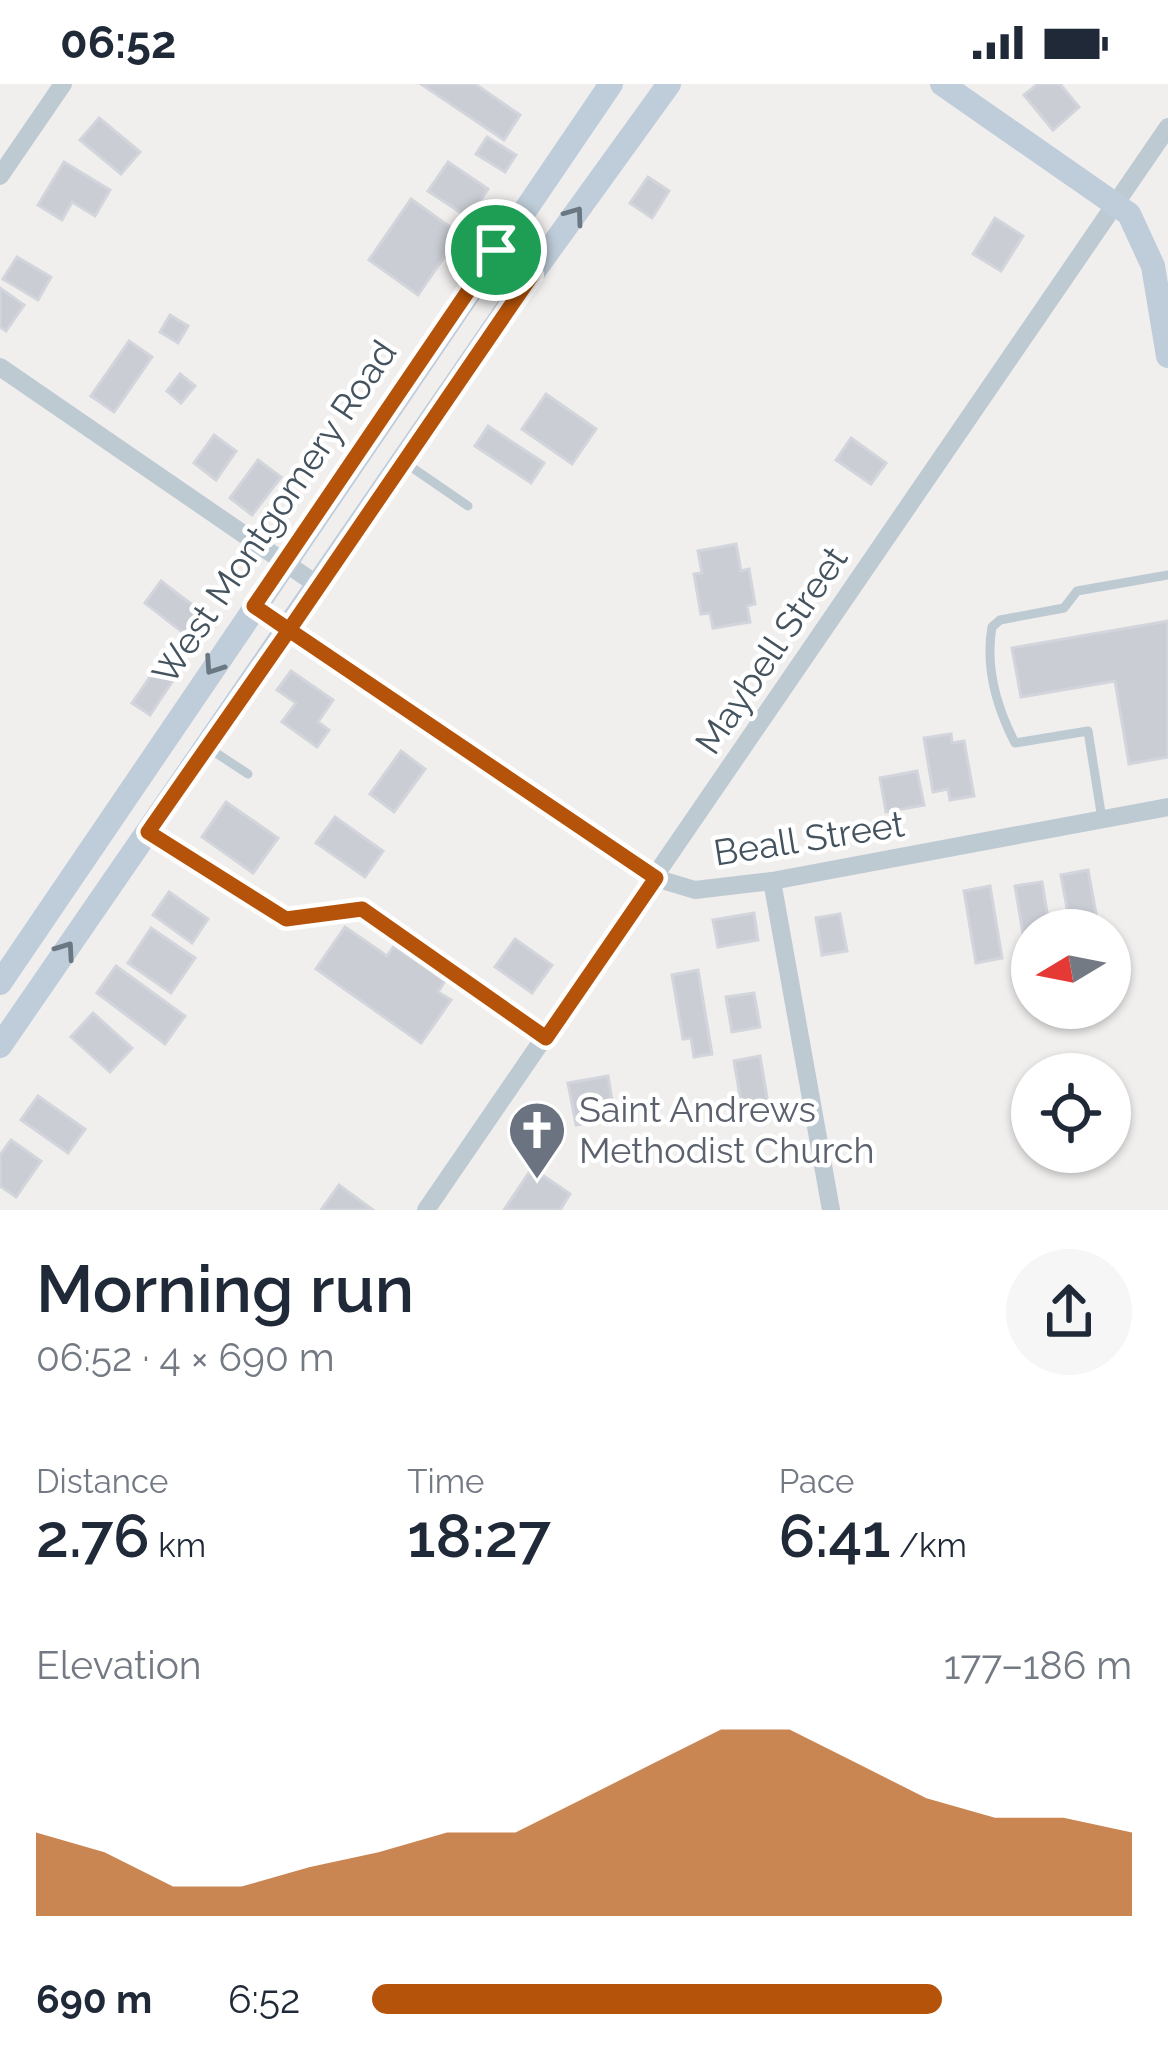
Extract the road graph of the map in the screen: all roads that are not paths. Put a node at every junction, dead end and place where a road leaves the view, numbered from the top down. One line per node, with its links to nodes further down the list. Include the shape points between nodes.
1 (63, 84): 6 (street)
2 (611, 84): 8 (main road, West Montgomery Road)
3 (669, 84): 9 (main road, one-way to 3)
4 (942, 84): 7 (main road)
5 (1168, 127): 7 (street, Maybell Street)
6 (0, 176)
7 (1116, 202): 10 (main road, via 1153,266); 24 (street, Maybell Street)
8 (496, 250): 9 (main road); 14 (main road, West Montgomery Road)
9 (532, 275): 12 (main road)
10 (1168, 356)
11 (0, 367): 14 (street)
12 (404, 462): 13 (lane); 16 (main road)
13 (467, 506)
14 (283, 561): 16 (street); 17 (main road, West Montgomery Road)
15 (1168, 575): 22 (lane, via 1076,591 1064,608 992,627 995,692 1016,743 1088,731)
16 (319, 586): 18 (main road)
17 (254, 606): 18 (street, Beall Street); 26 (main road, West Montgomery Road, one-way to 26)
18 (289, 630): 19 (main road); 24 (street, Beall Street)
19 (207, 747): 20 (lane); 23 (main road)
20 (248, 774)
21 (1168, 807): 22 (street, Beall Street)
22 (1102, 819): 25 (street, Beall Street)
23 (148, 832): 27 (main road); 29 (lane, via 286,919 362,909)
24 (656, 878): 25 (street, Beall Street, via 695,890); 29 (street, Maybell Street)
25 (772, 881): 32 (street)
26 (68, 882): 27 (main road); 28 (main road, West Montgomery Road)
27 (98, 903): 30 (main road, one-way to 27)
28 (0, 983)
29 (546, 1038): 31 (street, Maybell Street)
30 (0, 1046)
31 (426, 1210)
32 (831, 1210)

